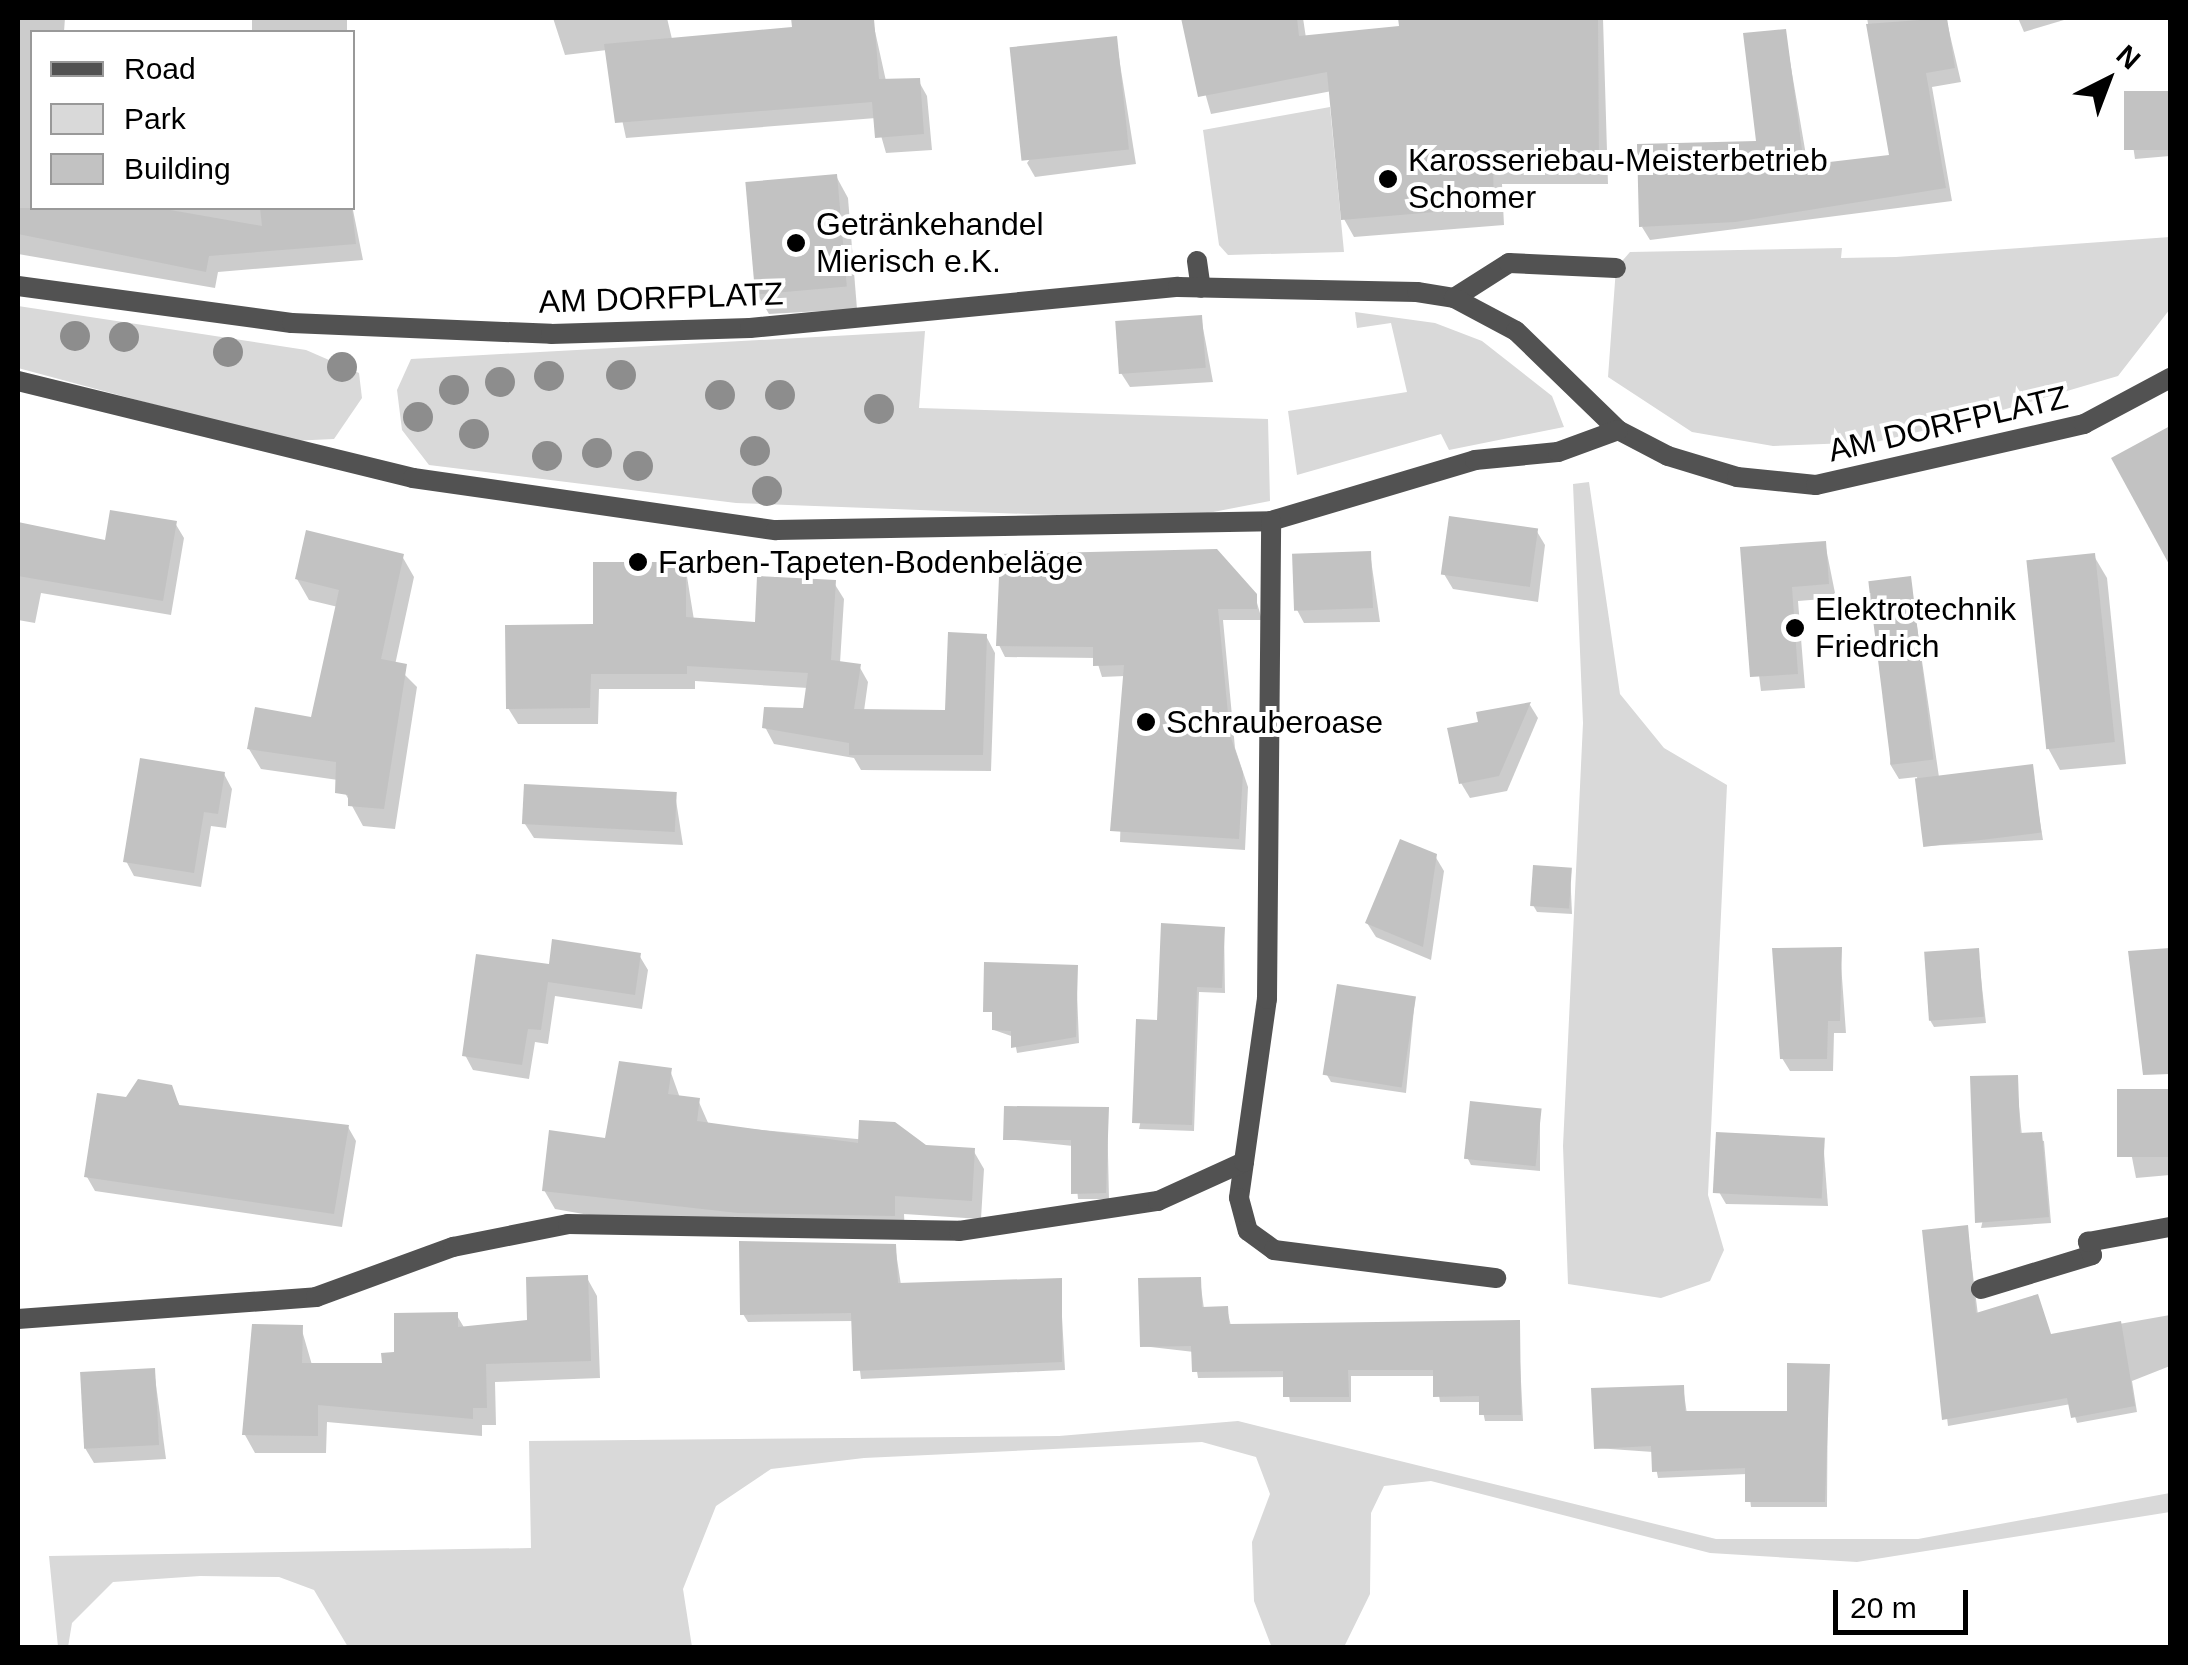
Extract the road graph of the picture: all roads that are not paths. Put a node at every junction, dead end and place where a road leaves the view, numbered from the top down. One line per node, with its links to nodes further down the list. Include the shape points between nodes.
1 (1197, 261): 4 (street)
2 (1616, 268): 5 (street, via 1510,262)
3 (18, 286): 4 (street, AM DORFPLATZ, via 292,324 532,334 750,328 994,299)
4 (1201, 288): 5 (street, AM DORFPLATZ)
5 (1454, 298): 8 (street, AM DORFPLATZ, via 1516,330)
6 (2170, 378): 8 (street, AM DORFPLATZ, via 2084,424 1816,485 1737,477)
7 (18, 381): 9 (street, via 413,478 711,528)
8 (1618, 430): 9 (street, via 1581,447 1475,460)
9 (1272, 521): 10 (street, via 1267,999)
10 (1244, 1162): 12 (street, via 1239,1198 1248,1231 1274,1250); 14 (street, via 1158,1201 958,1231 568,1224 452,1247 316,1296)
11 (2170, 1228): 13 (street, via 2088,1242 2092,1255)
12 (1496, 1278)
13 (1982, 1289)
14 (18, 1319)

